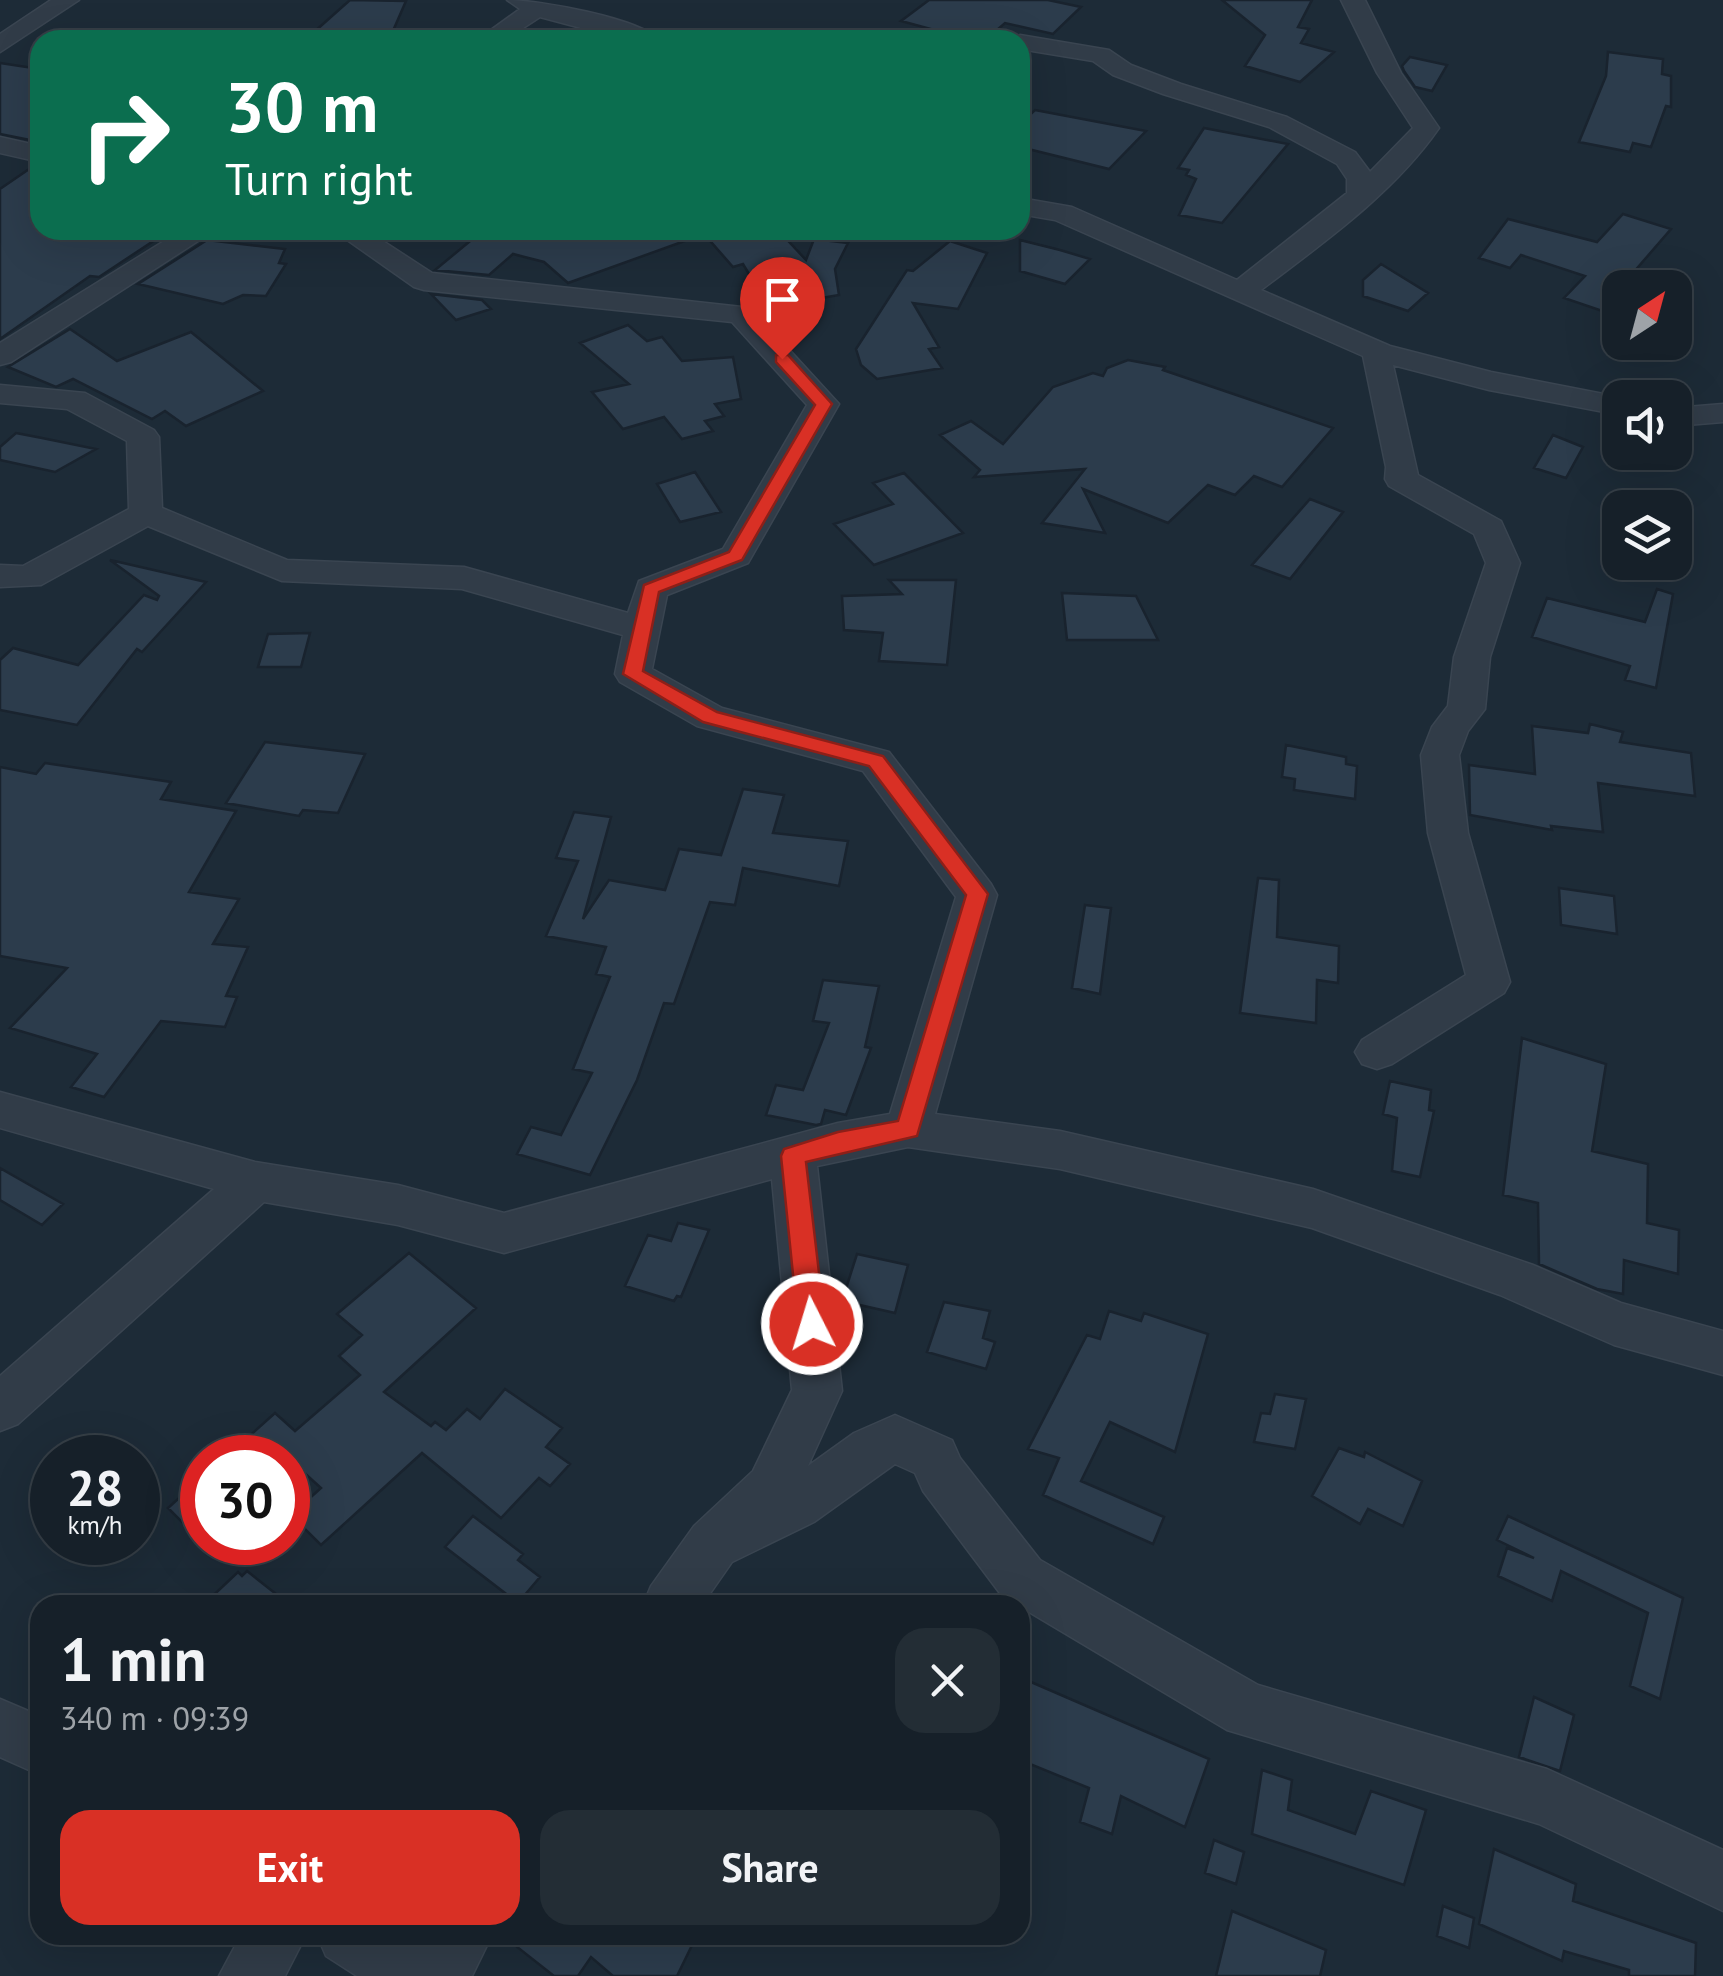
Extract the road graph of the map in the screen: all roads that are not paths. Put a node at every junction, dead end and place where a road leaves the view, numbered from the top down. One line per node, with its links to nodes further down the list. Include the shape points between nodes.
1 (67, 0): 7 (street)
2 (1353, 0): 10 (street, via 1426,128)
3 (528, 4): 4 (street); 5 (street)
4 (500, 30)
5 (618, 30)
6 (1030, 44): 10 (street, via 1100,54 1122,70 1278,122 1346,158 1361,178)
7 (0, 45)
8 (0, 145): 9 (street)
9 (30, 152)
10 (1360, 195): 14 (street)
11 (1030, 208): 14 (street, via 1062,213)
12 (186, 240): 16 (street)
13 (363, 240): 24 (street, via 424,281 741,314 824,404 736,556 651,589)
14 (1240, 292): 15 (street)
15 (1379, 352): 18 (street); 25 (street, via 1402,479 1489,528 1503,563 1472,657 1466,709 1440,755 1448,833 1488,982)
16 (0, 356)
17 (0, 394): 21 (street, via 74,400 143,437)
18 (1602, 402)
19 (1723, 413): 20 (street)
20 (1692, 416)
21 (146, 513): 22 (street); 24 (street, via 282,570 464,578)
22 (14, 576): 23 (street)
23 (0, 604)
24 (642, 629): 27 (street, via 633,674 710,717 876,761 977,894)
25 (1377, 1052)
26 (0, 1110): 29 (street)
27 (908, 1129): 28 (street); 30 (street, via 1060,1150 1314,1209 1516,1280 1614,1323)
28 (793, 1156): 29 (street, via 504,1233 398,1205); 32 (street, via 817,1391 772,1488)
29 (255, 1181): 31 (street)
30 (1723, 1353)
31 (0, 1408)
32 (714, 1544): 33 (street); 36 (street, via 795,1505 895,1438 934,1458 1021,1578 1248,1710 1546,1798)
33 (677, 1595)
34 (0, 1727): 35 (street)
35 (30, 1741)
36 (1723, 1881)
37 (270, 1945): 40 (street)
38 (363, 1945): 41 (street)
39 (456, 1945): 42 (street)
40 (250, 1976)
41 (413, 1976)
42 (438, 1976)

